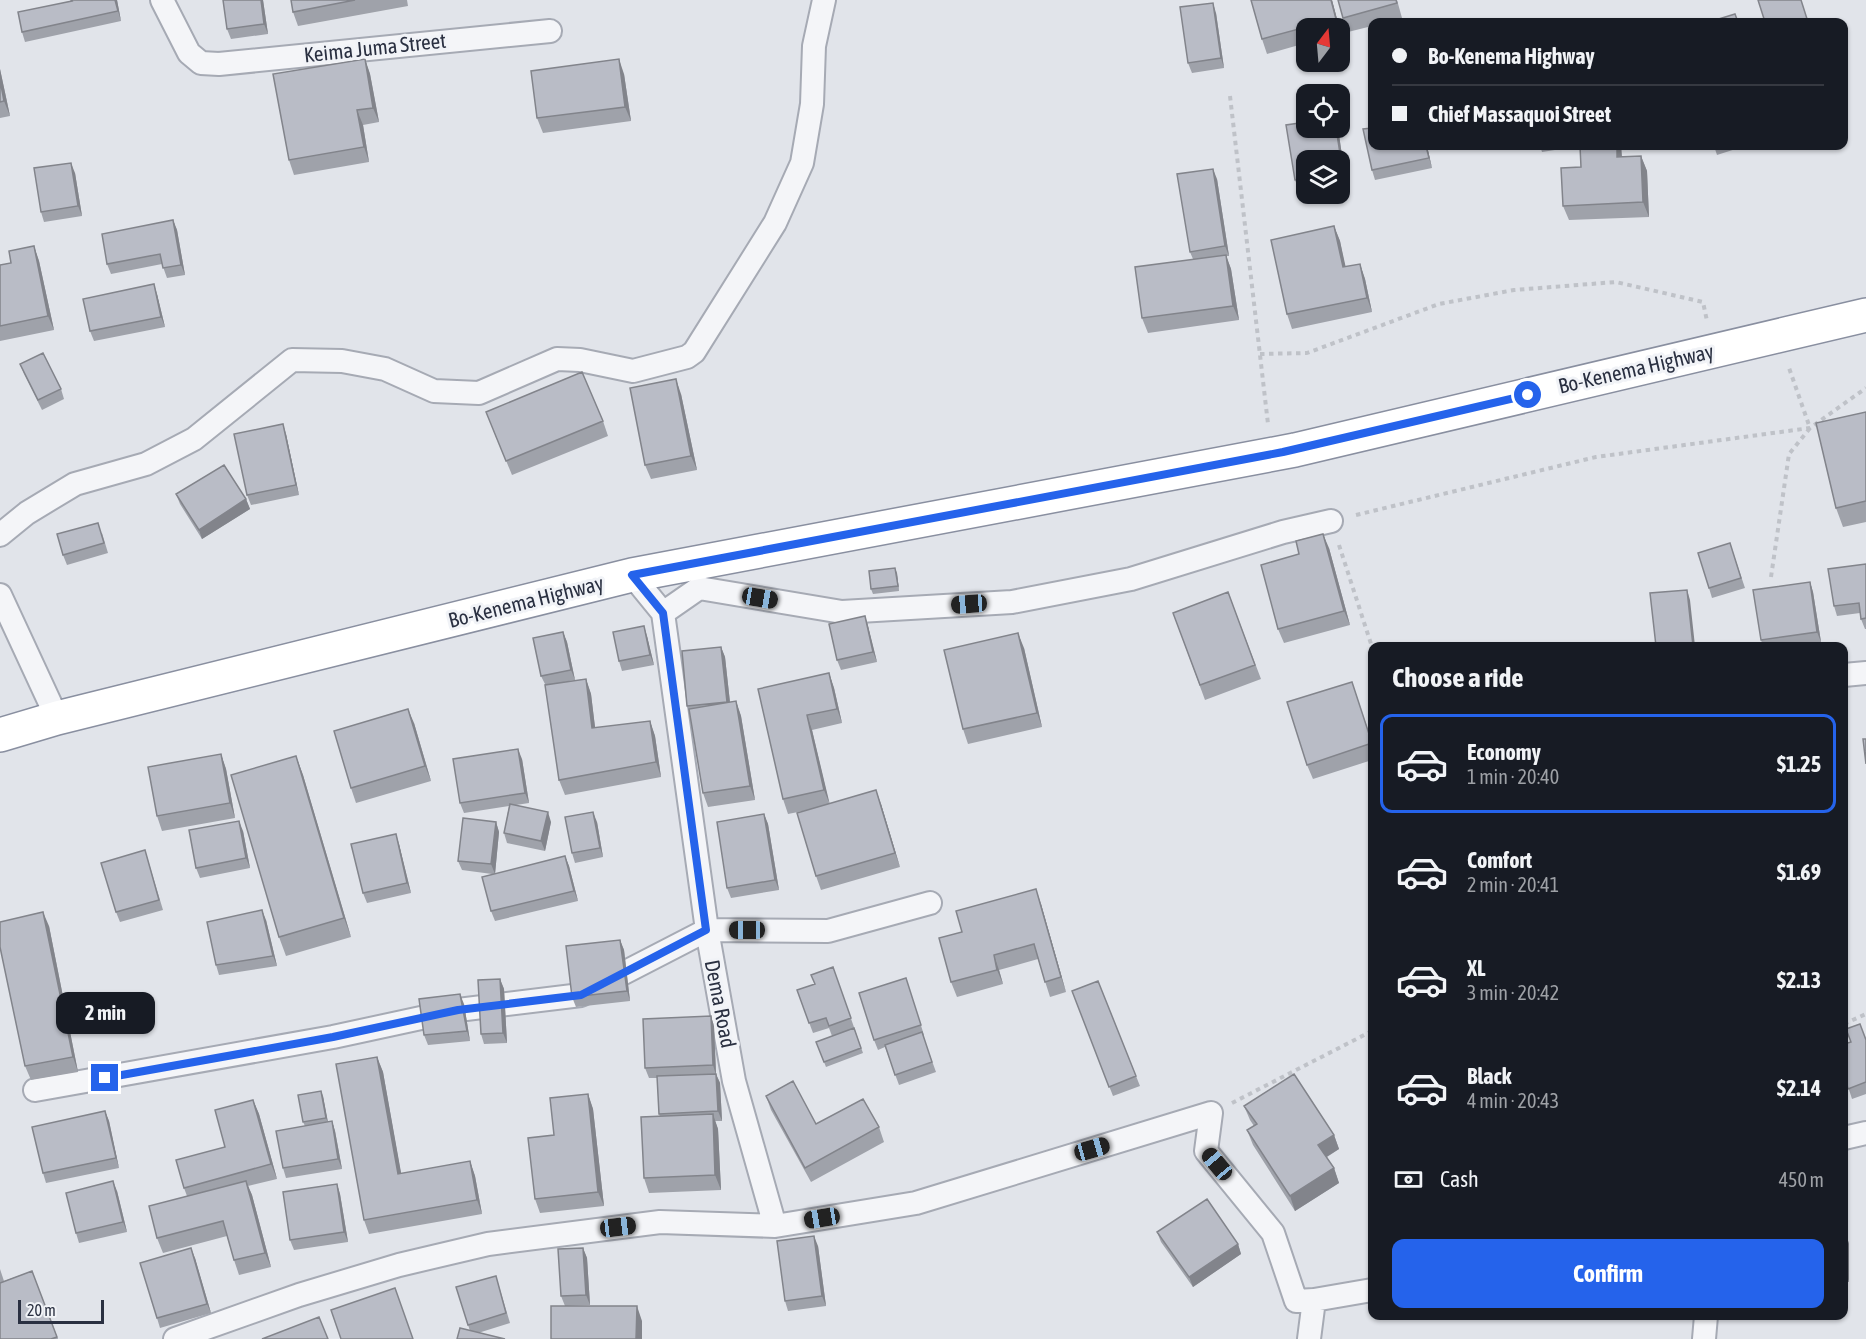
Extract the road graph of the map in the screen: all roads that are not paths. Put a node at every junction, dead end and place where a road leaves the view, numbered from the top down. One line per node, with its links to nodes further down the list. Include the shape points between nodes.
1 (162, 0): 3 (street, Keima Juma Street, via 189,53 201,63)
2 (824, 0): 6 (street, via 814,46 812,104 802,163 775,223 694,352 687,357 633,371 557,359 479,393 434,391 385,369 292,360 194,439 146,464 75,484 27,513)
3 (550, 31)
4 (1866, 315): 7 (highway, Bo-Kenema Highway, via 1271,455)
5 (1331, 521): 9 (street, via 1131,579 1012,602 842,612 699,588)
6 (0, 535)
7 (632, 575): 9 (street); 12 (highway, Bo-Kenema Highway)
8 (0, 595): 12 (street)
9 (663, 613): 15 (street, Dema Road)
10 (1866, 673): 11 (street)
11 (1848, 675)
12 (57, 718): 13 (highway, Bo-Kenema Highway)
13 (0, 735)
14 (930, 903): 15 (street, via 828,931)
15 (706, 930): 16 (street, via 581,995 458,1010 333,1037); 19 (street, Dema Road, via 734,1081)
16 (35, 1090)
17 (1866, 1133): 18 (street)
18 (1848, 1137)
19 (775, 1226): 21 (street, via 916,1203 1211,1113 1206,1151 1273,1233 1296,1301); 23 (street, via 660,1222 488,1244 299,1295)
20 (1368, 1291): 21 (street)
21 (1314, 1300): 24 (street)
22 (1706, 1320): 25 (street)
23 (175, 1339)
24 (1309, 1339)
25 (1704, 1339)

